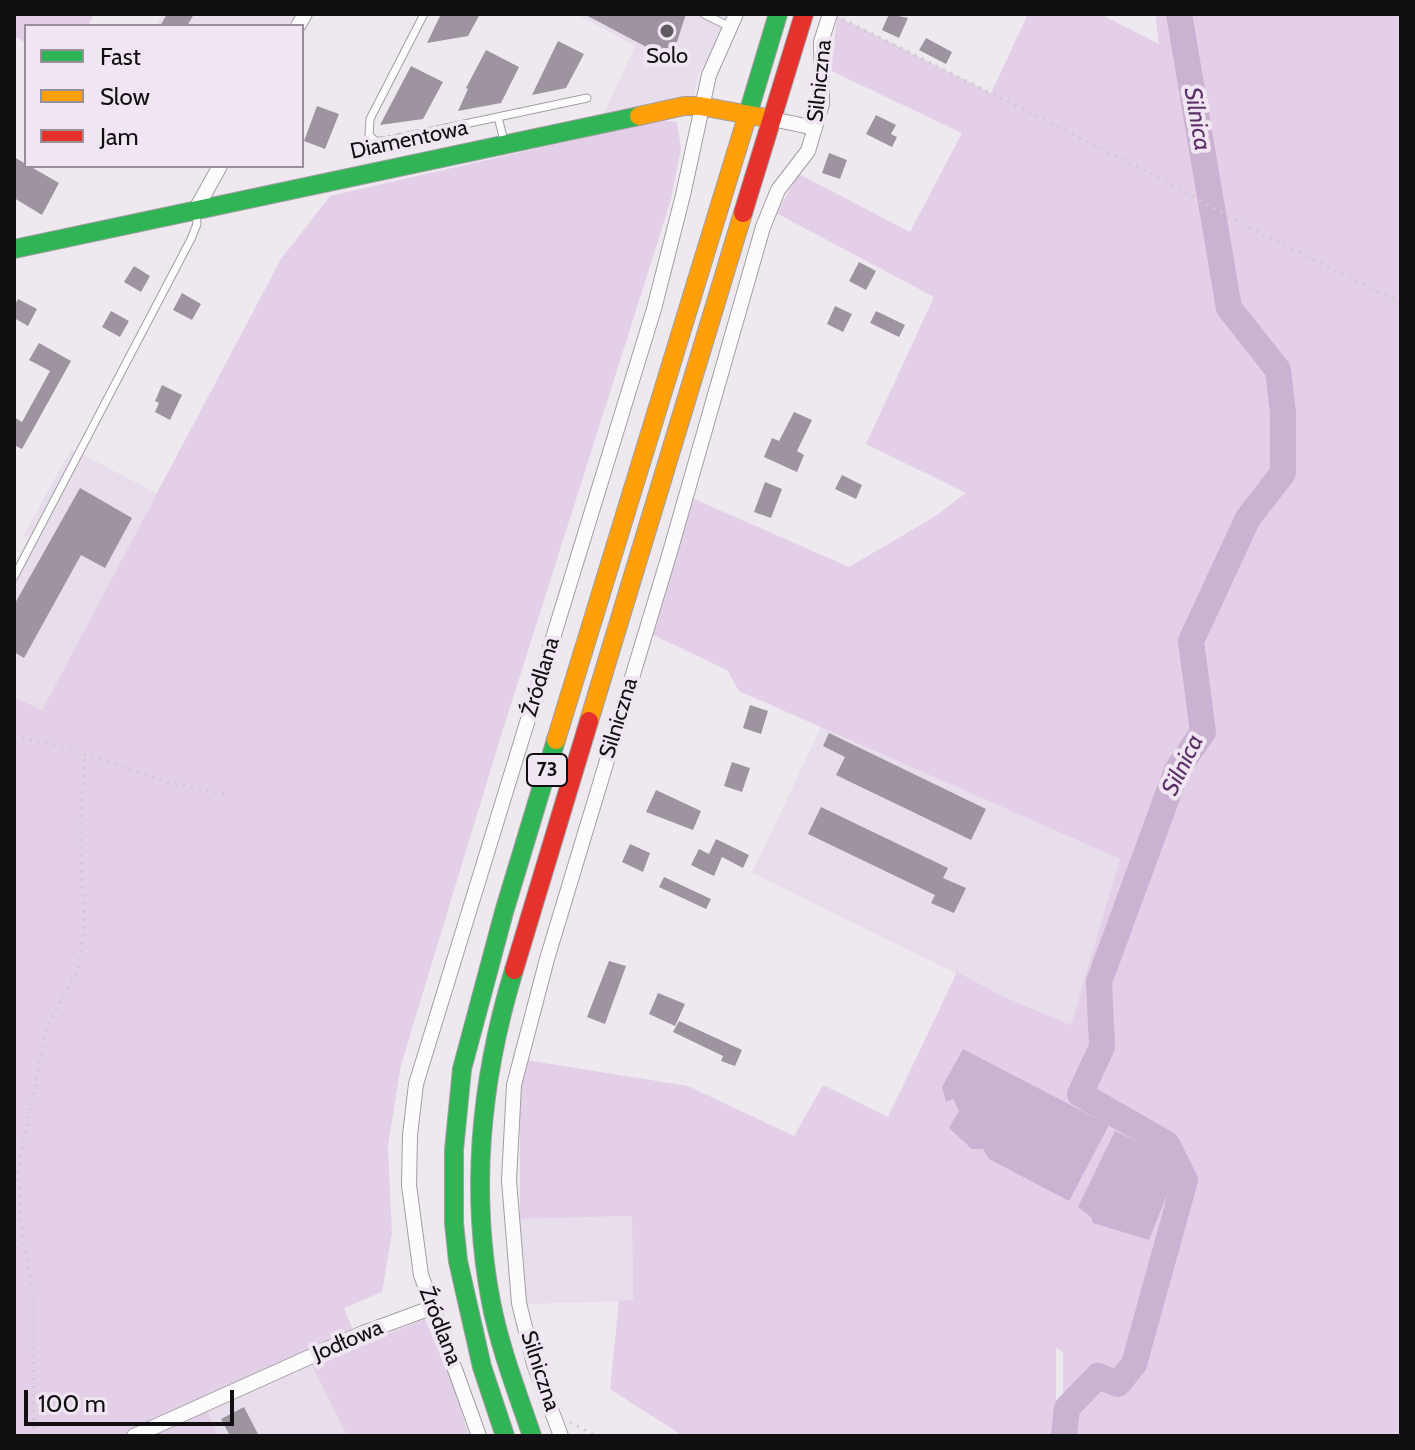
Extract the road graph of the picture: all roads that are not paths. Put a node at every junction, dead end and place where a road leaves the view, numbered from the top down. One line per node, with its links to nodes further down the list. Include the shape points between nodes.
1 (424, 14): 10 (lane, via 370,119 369,135 385,141)
2 (704, 14): 6 (lane)
3 (778, 14): 9 (main road, 73)
4 (804, 14): 11 (main road, 73)
5 (833, 15): 12 (street, Silniczna, via 821,42 822,104)
6 (733, 20): 8 (street, Źródlana)
7 (587, 98): 10 (lane)
8 (700, 106): 9 (main road, Diamentowa); 13 (main road, Diamentowa); 18 (street, Źródlana, via 654,309 416,1084 409,1185 421,1275)
9 (747, 114): 11 (main road, Diamentowa); 21 (main road, 73, via 504,912 462,1069 454,1150 458,1261 482,1367)
10 (498, 117): 13 (lane)
11 (772, 119): 12 (street, Diamentowa); 22 (main road, 73, via 510,982 489,1067 480,1146 483,1248 498,1329)
12 (815, 128): 23 (street, Silniczna, via 808,151 778,190 763,227 514,1085 509,1180 519,1303 534,1364)
13 (504, 144): 15 (main road, Diamentowa)
14 (219, 168): 15 (street)
15 (196, 209): 16 (main road, Diamentowa); 17 (lane, via 191,239)
16 (14, 249)
17 (14, 577)
18 (431, 1308): 19 (street, Jodłowa); 20 (street, Źródlana)
19 (134, 1436)
20 (479, 1436)
21 (505, 1436)
22 (532, 1436)
23 (561, 1436)

